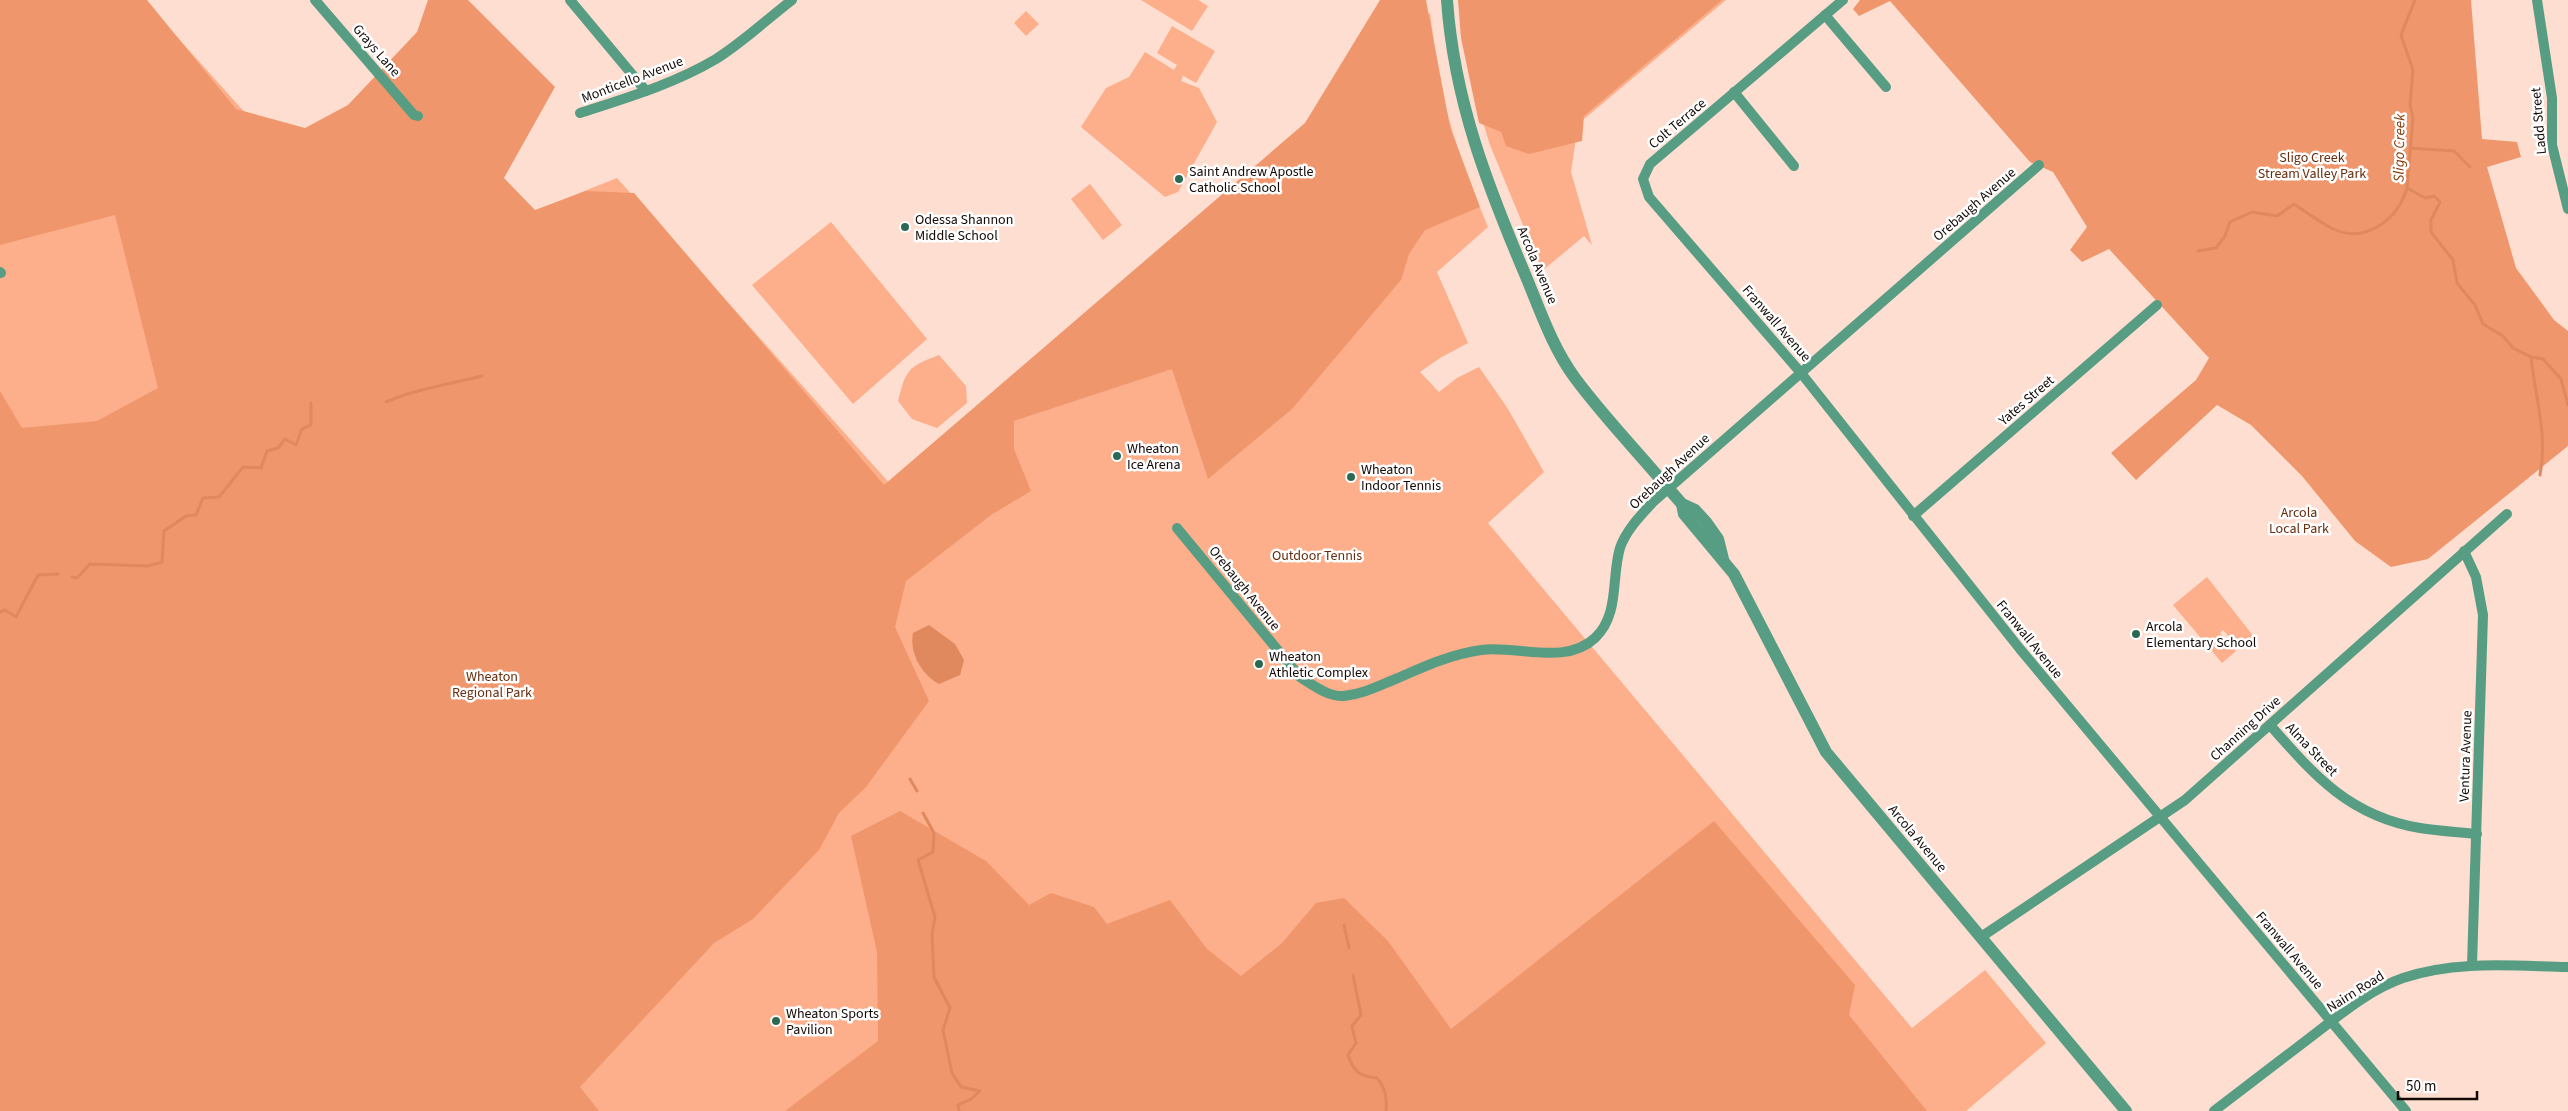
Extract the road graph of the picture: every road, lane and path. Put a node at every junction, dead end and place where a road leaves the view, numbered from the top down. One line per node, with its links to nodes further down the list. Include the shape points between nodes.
1 (315, 0): 14 (street, Grays Lane)
2 (570, 0): 11 (street)
3 (773, 0): 8 (street)
4 (792, 0): 8 (street, Monticello Avenue)
5 (1447, 0): 21 (street, Arcola Avenue, via 1462,103 1478,158 1557,350 1575,378)
6 (1842, 0): 9 (street, Colt Terrace)
7 (2537, 0): 18 (street, Ladd Street, via 2552,98 2552,145)
8 (780, 9): 11 (street, Monticello Avenue, via 716,59)
9 (1824, 15): 10 (street); 12 (street, Colt Terrace)
10 (1886, 87)
11 (646, 91): 13 (street, Monticello Avenue)
12 (1734, 92): 16 (street); 17 (street, Colt Terrace, via 1650,164)
13 (580, 113)
14 (418, 116)
15 (2039, 165): 20 (street, Orebaugh Avenue)
16 (1794, 166)
17 (1643, 179): 20 (street, Franwall Avenue, via 1649,197)
18 (2568, 209)
19 (2157, 305): 23 (street, Yates Street)
20 (1801, 372): 21 (street, Orebaugh Avenue); 23 (street, Franwall Avenue)
21 (1668, 488): 24 (street, Orebaugh Avenue, via 1635,522 1620,547 1612,605 1605,626 1580,648 1552,653 1476,651 1450,656 1371,691 1342,696 1320,690 1300,677); 29 (street, Arcola Avenue, via 1710,548 1734,574 1826,752)
22 (2507, 514): 25 (street, Channing Drive)
23 (1913, 516): 27 (street, Franwall Avenue)
24 (1177, 528)
25 (2464, 551): 26 (street, Channing Drive); 28 (street, Ventura Avenue, via 2476,577 2483,615)
26 (2270, 724): 27 (street, Channing Drive); 28 (street, Alma Street, via 2311,772 2358,807 2419,828)
27 (2161, 818): 29 (street, Channing Drive); 32 (street, Franwall Avenue)
28 (2476, 834): 30 (street, Ventura Avenue)
29 (1981, 937): 33 (street, Arcola Avenue)
30 (2472, 965): 31 (street, Nairn Road); 32 (street, Nairn Road, via 2401,978 2375,991)
31 (2568, 967)
32 (2332, 1022): 34 (street, Nairn Road); 35 (street, Franwall Avenue)
33 (2126, 1111)
34 (2214, 1111)
35 (2406, 1111)

